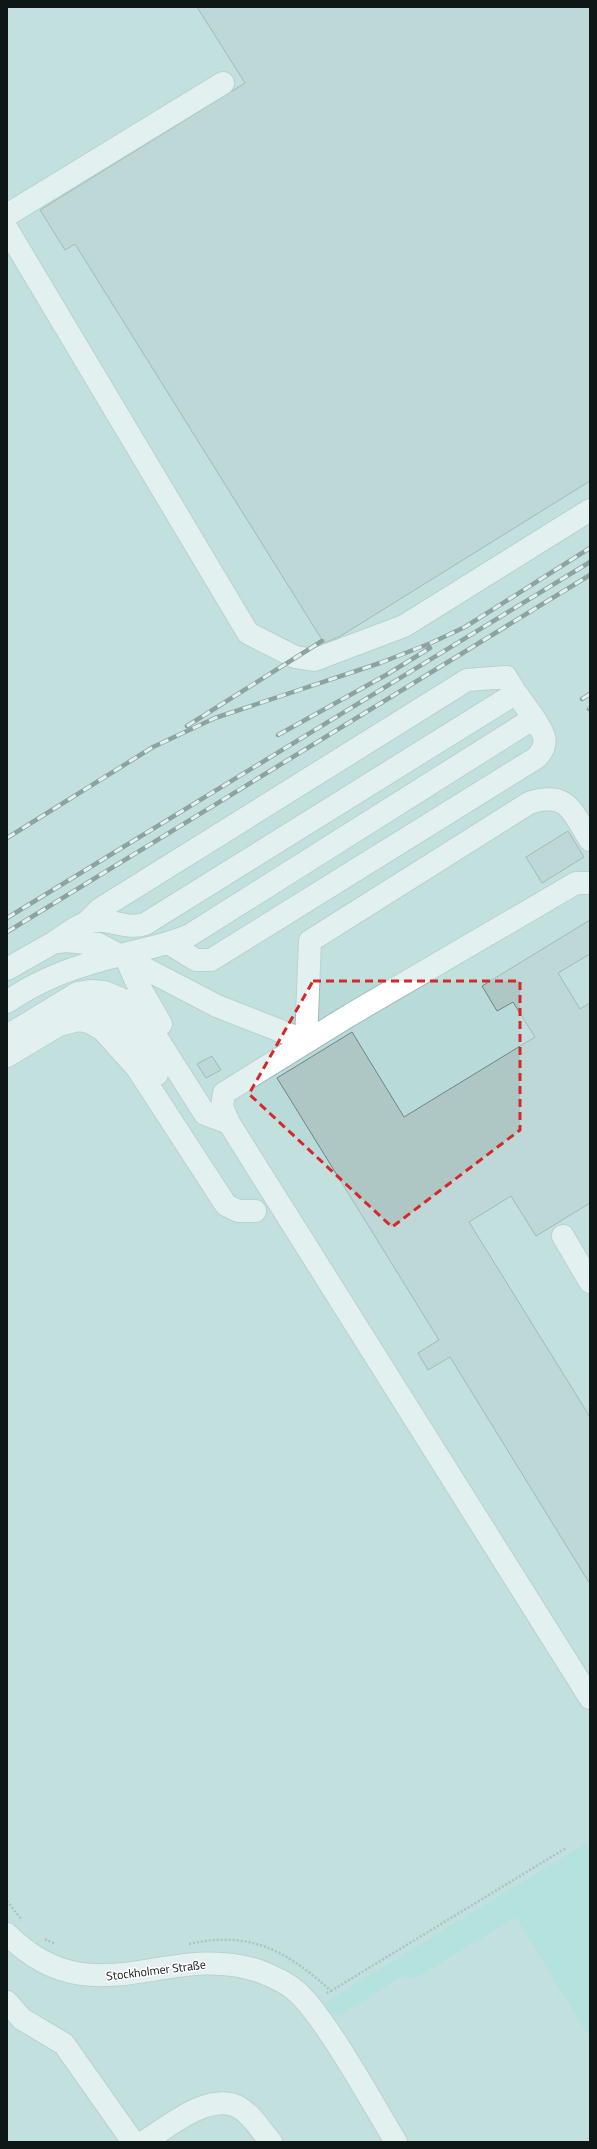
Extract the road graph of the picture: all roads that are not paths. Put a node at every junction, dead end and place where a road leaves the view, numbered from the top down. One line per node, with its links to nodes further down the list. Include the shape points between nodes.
1 (223, 83): 2 (street)
2 (7, 215)
3 (7, 230): 4 (street, via 248,634 295,657 314,660 404,626)
4 (590, 510)
5 (516, 693): 6 (street); 9 (street, via 144,924 136,928 95,921); 9 (street, via 506,677 467,680 100,909)
6 (534, 718): 11 (street, via 197,930); 11 (street, via 545,742 542,752 536,758 211,960 196,960)
7 (590, 840): 17 (street, via 569,806 558,800 544,798 529,803 310,941)
8 (590, 883): 17 (street, via 576,883)
9 (86, 923): 10 (street)
10 (53, 943): 12 (street, via 66,941 98,944); 13 (street)
11 (170, 944): 12 (street)
12 (123, 956): 14 (street, via 71,969 27,989); 17 (street, via 217,1006); 19 (street, via 171,1042 197,1081 205,1090)
13 (7, 969)
14 (7, 1002)
15 (56, 1006): 16 (street); 20 (street, via 78,993 92,991 126,1000 153,1032 205,1114); 21 (street, via 86,1002 104,1008 121,1024 137,1043 226,1183 239,1201)
16 (7, 1036)
17 (306, 1041): 19 (street)
18 (7, 1056): 21 (street, via 59,1026 78,1020 89,1022 103,1030 137,1068 226,1205 238,1211)
19 (224, 1093): 20 (street, via 222,1107)
20 (229, 1123): 22 (street)
21 (255, 1211): 22 (street)
22 (286, 1213): 25 (street)
23 (563, 1236): 24 (street)
24 (590, 1282)
25 (590, 1698)
26 (7, 1934): 31 (street, Stockholmer Straße, via 46,1963 82,1975 135,1974 202,1963 223,1963 245,1967 284,1982 296,1990 340,2047)
27 (7, 2002): 28 (street, via 22,2019 64,2044)
28 (133, 2142)
29 (144, 2142): 30 (street, via 200,2107 217,2103 230,2103 240,2108)
30 (271, 2142)
31 (396, 2142)

